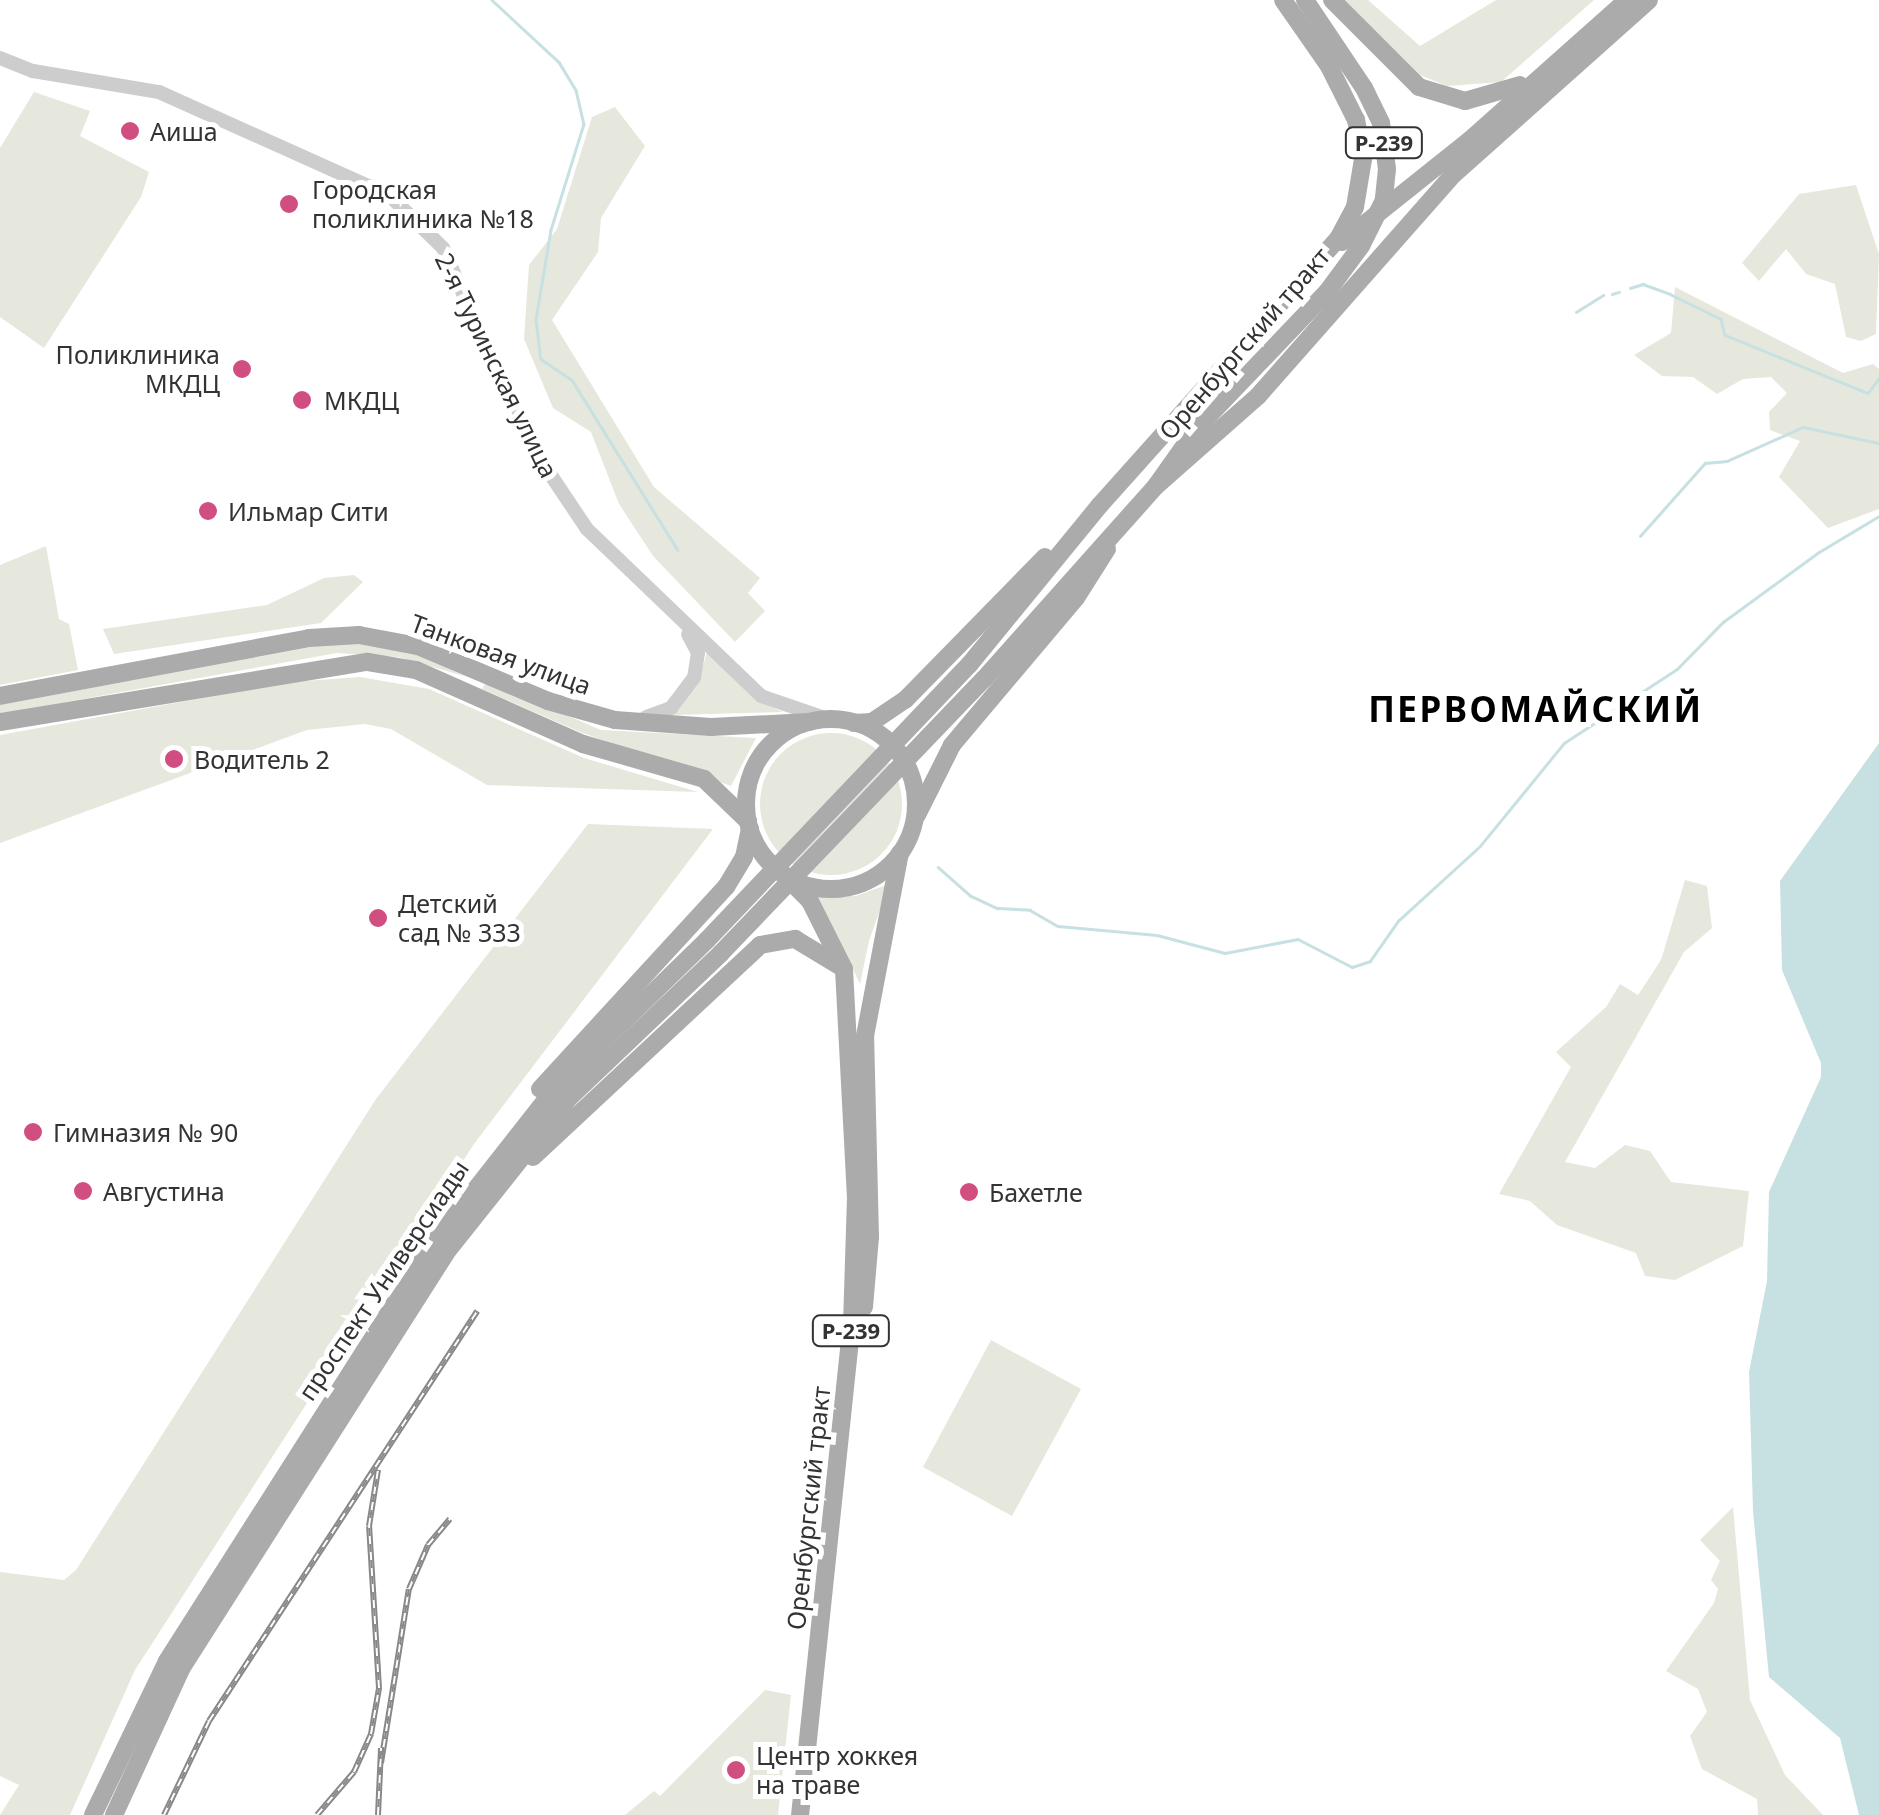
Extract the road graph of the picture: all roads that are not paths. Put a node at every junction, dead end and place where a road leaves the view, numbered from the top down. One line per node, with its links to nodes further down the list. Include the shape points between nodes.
1 (1282, 0): 8 (main road, Оренбургский тракт / Р-239, via 1344,92 1363,159 1356,207)
2 (1305, 0): 9 (main road, Оренбургский тракт / Р-239, bridge, via 1381,123 1384,200 1327,292 1197,428)
3 (1332, 0): 7 (main road, via 1418,88 1449,100 1505,94)
4 (1627, 0): 7 (main road)
5 (1649, 0): 9 (main road, via 1454,174 1258,396)
6 (0, 58): 12 (street, 2-я Туринская улица, via 33,71 159,92 390,196 420,221 462,281 544,470 587,529)
7 (1550, 66): 8 (main road)
8 (1314, 266): 10 (main road, Оренбургский тракт / Р-239)
9 (1156, 486): 11 (main road, Оренбургский тракт)
10 (1100, 504): 13 (main road, Оренбургский тракт); 21 (main road, Р-239, via 905,700 872,722)
11 (1117, 531): 15 (main road, Оренбургский тракт); 22 (main road, Р-239, via 1076,598 952,745)
12 (662, 602): 18 (street, via 696,645 694,678 665,712); 19 (street, 2-я Туринская улица, via 761,696)
13 (969, 665): 26 (main road, проспект Универсиады, bridge)
14 (478, 670): 16 (main road); 17 (main road, Танковая улица, via 418,646 342,636); 18 (main road, Танковая улица, via 548,701)
15 (984, 679): 26 (main road, проспект Универсиады, bridge)
16 (470, 691): 20 (main road, Танковая улица, via 416,670 368,662); 23 (main road, Танковая улица, via 583,744 704,779)
17 (0, 696)
18 (615, 720): 19 (main road, Танковая улица, via 730,727)
19 (818, 721): 21 (main road); 23 (main road, via 786,732 759,760 747,796)
20 (0, 722)
21 (854, 723): 22 (main road, via 887,740 903,760 915,795)
22 (914, 820): 24 (main road, Р-239)
23 (749, 824): 25 (main road, Р-239); 28 (main road, via 744,857 726,887 511,1124)
24 (900, 853): 25 (main road, via 882,872 845,888 805,884); 32 (main road, Оренбургский тракт / Р-239, via 865,1036 870,1238)
25 (776, 869): 27 (main road, Оренбургский тракт / Р-239, via 810,901)
26 (714, 946): 28 (main road, проспект Универсиады)
27 (844, 969): 28 (main road, via 795,938 760,945); 31 (main road, Оренбургский тракт / Р-239, via 856,1197 852,1321)
28 (481, 1191): 29 (main road, проспект Универсиады, via 168,1661); 30 (main road, проспект Универсиады, via 182,1669)
29 (94, 1815)
30 (114, 1815)
31 (800, 1815)
32 (809, 1815)

